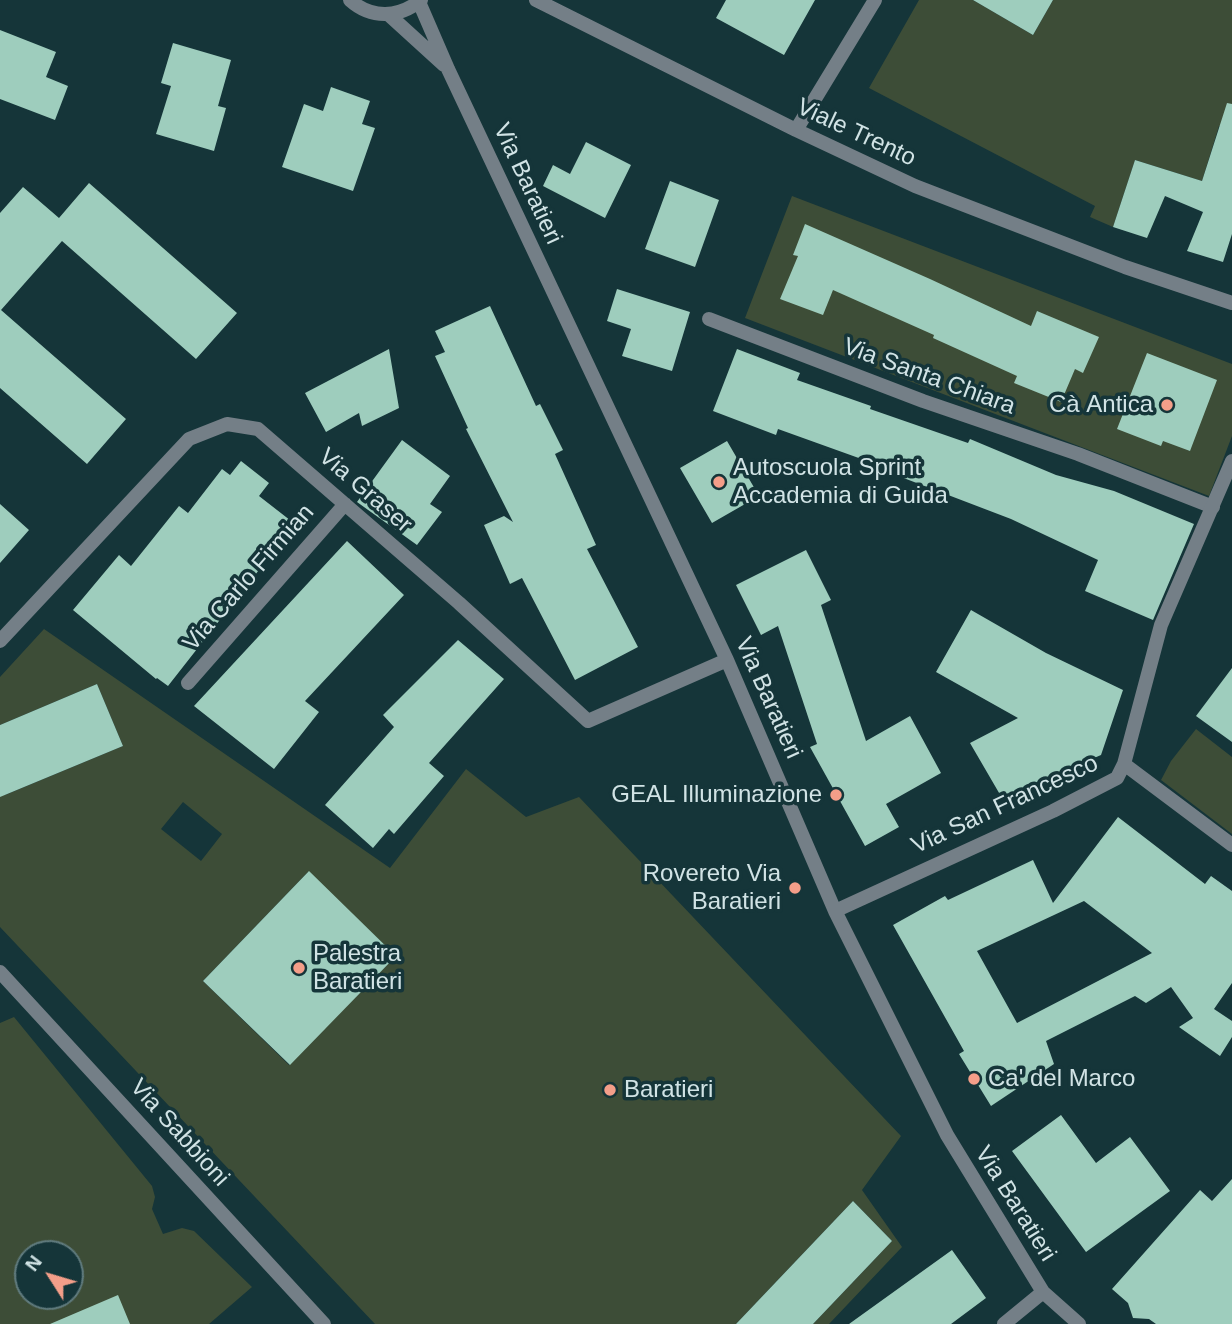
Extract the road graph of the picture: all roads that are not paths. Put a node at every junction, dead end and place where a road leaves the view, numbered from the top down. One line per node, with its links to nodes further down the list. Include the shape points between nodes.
1 (350, 0): 5 (street, via 372,13)
2 (536, 0): 7 (street, Viale Trento)
3 (875, 0): 7 (street)
4 (420, 1): 5 (street, via 405,11); 6 (street, Via Baratieri)
5 (388, 14): 6 (street, Via Baratieri)
6 (448, 69): 14 (street, Via Baratieri)
7 (796, 130): 8 (street, Viale Trento, via 915,186 1125,267)
8 (1231, 300)
9 (709, 319): 12 (street, Via Santa Chiara)
10 (1232, 461): 12 (street, Via San Francesco)
11 (345, 504): 13 (street, Via Graser, via 258,429 227,424 189,439); 14 (street, Via Graser, via 587,721); 15 (street, Via Carlo Firmian)
12 (1213, 507): 16 (street, Via San Francesco, via 1161,625)
13 (0, 641)
14 (727, 660): 18 (street, Via Baratieri)
15 (187, 683)
16 (1124, 764): 17 (street); 18 (street, Via San Francesco, via 1117,778 1063,806)
17 (1232, 845)
18 (835, 911): 20 (street, Via Baratieri, via 947,1135)
19 (0, 972): 21 (street, Via Sabbioni)
20 (1044, 1292): 22 (street); 23 (street, Via Baratieri)
21 (324, 1324)
22 (1004, 1324)
23 (1079, 1324)

